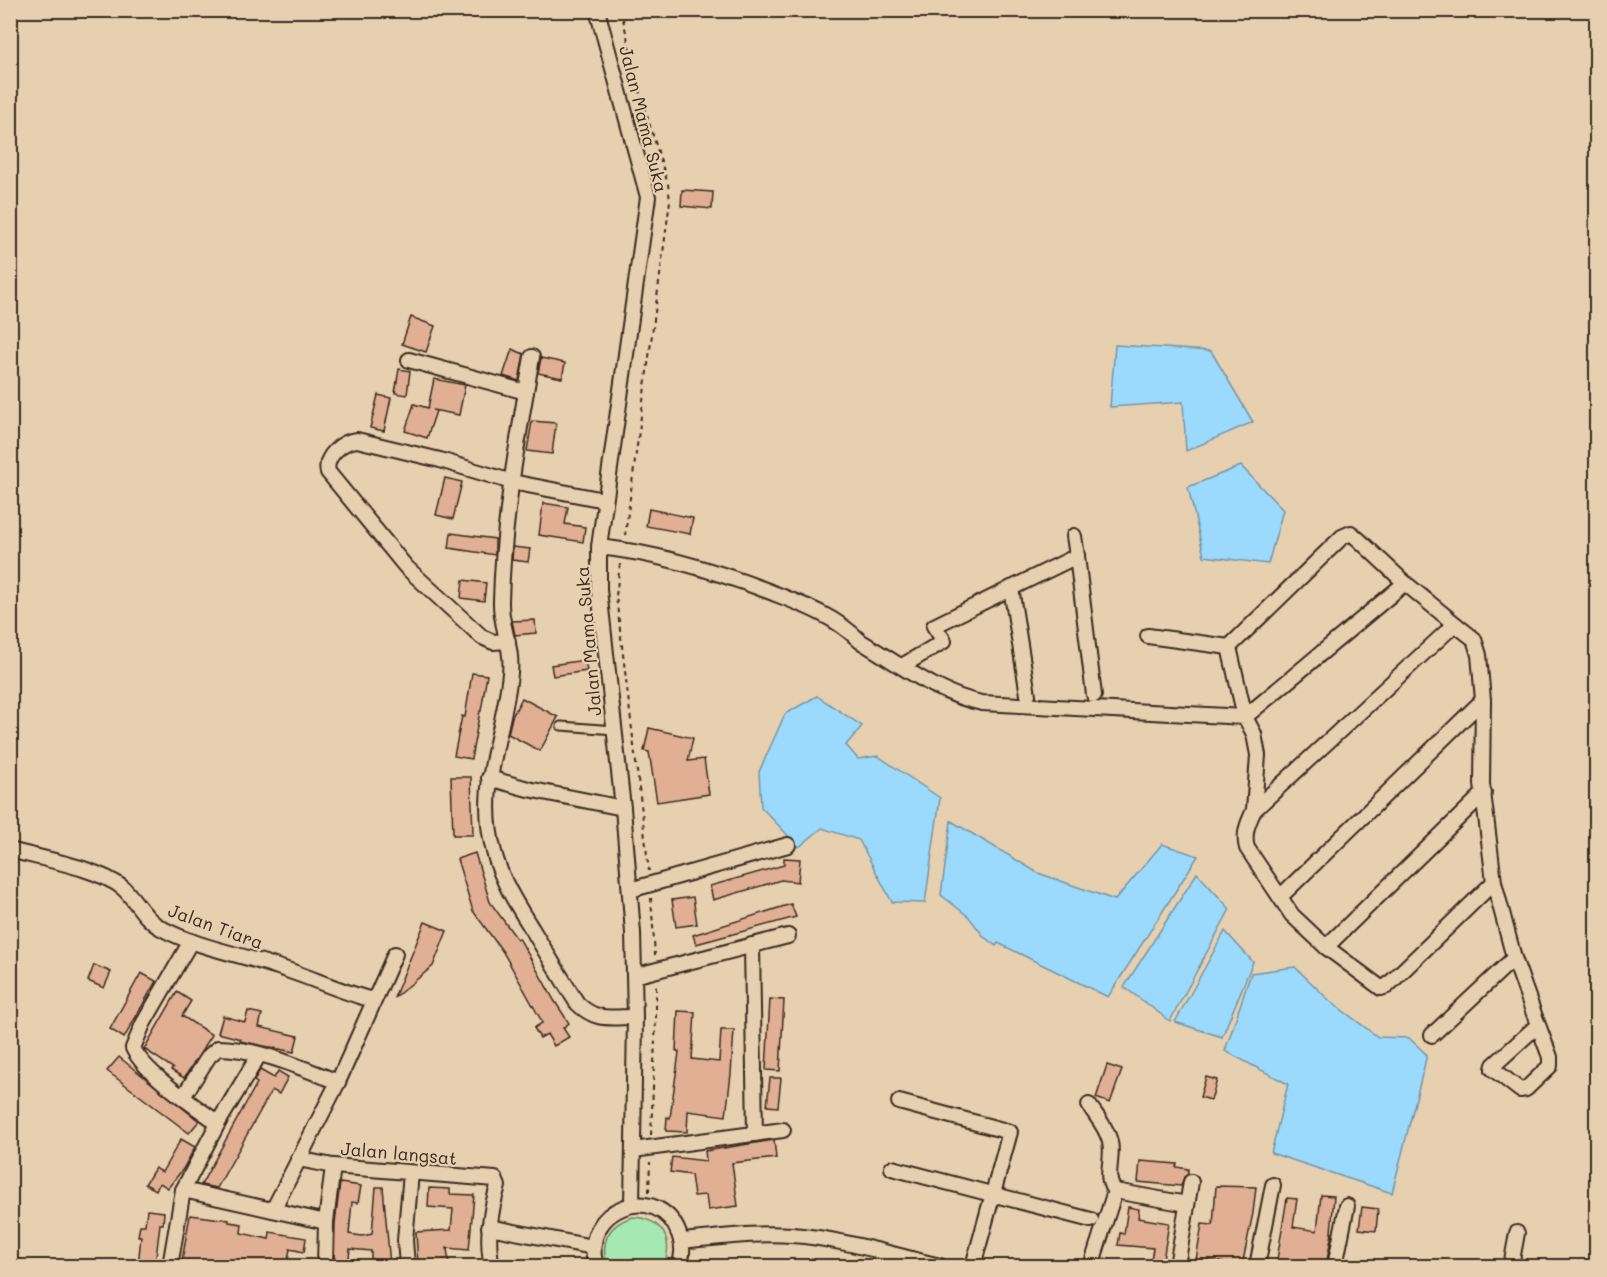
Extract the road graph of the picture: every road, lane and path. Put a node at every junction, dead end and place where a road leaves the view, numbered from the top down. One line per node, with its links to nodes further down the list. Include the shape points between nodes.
1 (597, 10): 7 (street, Jalan Mama Suka, via 648,197)
2 (621, 10): 10 (path, via 670,201)
3 (532, 357): 5 (street)
4 (409, 360): 5 (street)
5 (526, 392): 6 (street)
6 (512, 482): 7 (street); 16 (street, via 500,604); 16 (street, via 357,440 343,444 326,466 406,567 482,637 493,642)
7 (604, 500): 9 (street, Jalan Mama Suka)
8 (1074, 536): 11 (street)
9 (599, 547): 10 (street); 24 (street, Jalan Mama Suka, via 599,590)
10 (622, 549): 18 (street, via 712,570 818,610); 32 (path, via 616,596)
11 (1077, 556): 13 (street); 20 (street)
12 (1405, 583): 14 (street); 17 (street, via 1351,533 1342,537); 22 (street)
13 (1011, 588): 18 (street, via 934,626 944,641); 19 (street)
14 (1455, 624): 21 (street, via 1474,639); 28 (street)
15 (1148, 636): 17 (street)
16 (508, 641): 25 (street, via 510,675)
17 (1229, 646): 22 (street)
18 (902, 666): 22 (street, via 954,696 982,703)
19 (1028, 695)
20 (1094, 695)
21 (1483, 700): 26 (street); 34 (street)
22 (1245, 717): 28 (street, via 1258,754)
23 (561, 726): 24 (lane)
24 (615, 730): 27 (street, Jalan Mama Suka)
25 (489, 777): 27 (street); 44 (street, via 488,817 494,853 513,898 587,1013 597,1017)
26 (1484, 793): 31 (street); 38 (street)
27 (623, 808): 33 (street, Jalan Mama Suka)
28 (1254, 810): 34 (street, via 1244,839)
29 (788, 845): 32 (street)
30 (10, 850): 36 (street, Jalan Tiara, via 103,876 123,888 157,926)
31 (1494, 882): 38 (street, via 1387,986 1375,985); 40 (street)
32 (650, 886): 33 (street); 41 (path)
33 (630, 890): 42 (street, Jalan Mama Suka)
34 (1280, 897): 38 (street, via 1292,915)
35 (788, 936): 37 (street)
36 (191, 941): 43 (street, Jalan Tiara); 49 (street, via 133,1048 138,1059)
37 (752, 945): 41 (street); 54 (street)
38 (1326, 947)
39 (395, 954): 43 (street)
40 (1514, 958): 45 (street); 46 (street)
41 (655, 971): 42 (street); 55 (path)
42 (634, 976): 44 (street, Jalan Mama Suka)
43 (373, 1000): 48 (street)
44 (635, 1017): 56 (street, Jalan Mama Suka)
45 (1538, 1025): 45 (street, via 1550,1066 1520,1090 1493,1069 1494,1065)
46 (1432, 1035)
47 (259, 1055): 48 (street); 49 (street, via 218,1048); 52 (street)
48 (338, 1082): 57 (street)
49 (183, 1097): 52 (street)
50 (899, 1102): 65 (street, via 1010,1132)
51 (1089, 1105): 64 (street, via 1110,1140 1108,1176)
52 (218, 1123): 63 (street)
53 (783, 1130): 54 (street)
54 (755, 1134): 55 (street)
55 (651, 1148): 56 (street); 68 (path)
56 (633, 1150): 67 (street, Jalan Mama Suka)
57 (298, 1159): 58 (street, Jalan langsat); 70 (street)
58 (333, 1166): 60 (street, Jalan langsat); 72 (street)
59 (892, 1168): 65 (street)
60 (411, 1173): 73 (street, Jalan langsat, via 497,1180); 80 (street)
61 (1191, 1182): 66 (street)
62 (1273, 1185): 89 (street)
63 (183, 1190): 70 (street); 78 (street)
64 (1115, 1191): 66 (street); 87 (street)
65 (993, 1194): 71 (street); 86 (street)
66 (1187, 1204): 88 (street)
67 (632, 1205): 68 (street); 76 (street, via 615,1211 602,1223)
68 (648, 1206): 75 (street, via 670,1218)
69 (1347, 1206): 90 (street)
70 (273, 1210): 72 (street)
71 (1091, 1220)
72 (326, 1222): 79 (street)
73 (489, 1227): 76 (street); 81 (street)
74 (1517, 1233): 91 (street)
75 (681, 1241): 77 (street, via 794,1235); 83 (street)
76 (593, 1247): 82 (street)
77 (882, 1252): 84 (street); 85 (street)
78 (170, 1266)
79 (326, 1266)
80 (406, 1266)
81 (492, 1266)
82 (596, 1266)
83 (679, 1266)
84 (879, 1266)
85 (940, 1266)
86 (974, 1266)
87 (1091, 1266)
88 (1177, 1266)
89 (1257, 1266)
90 (1335, 1266)
91 (1511, 1266)

